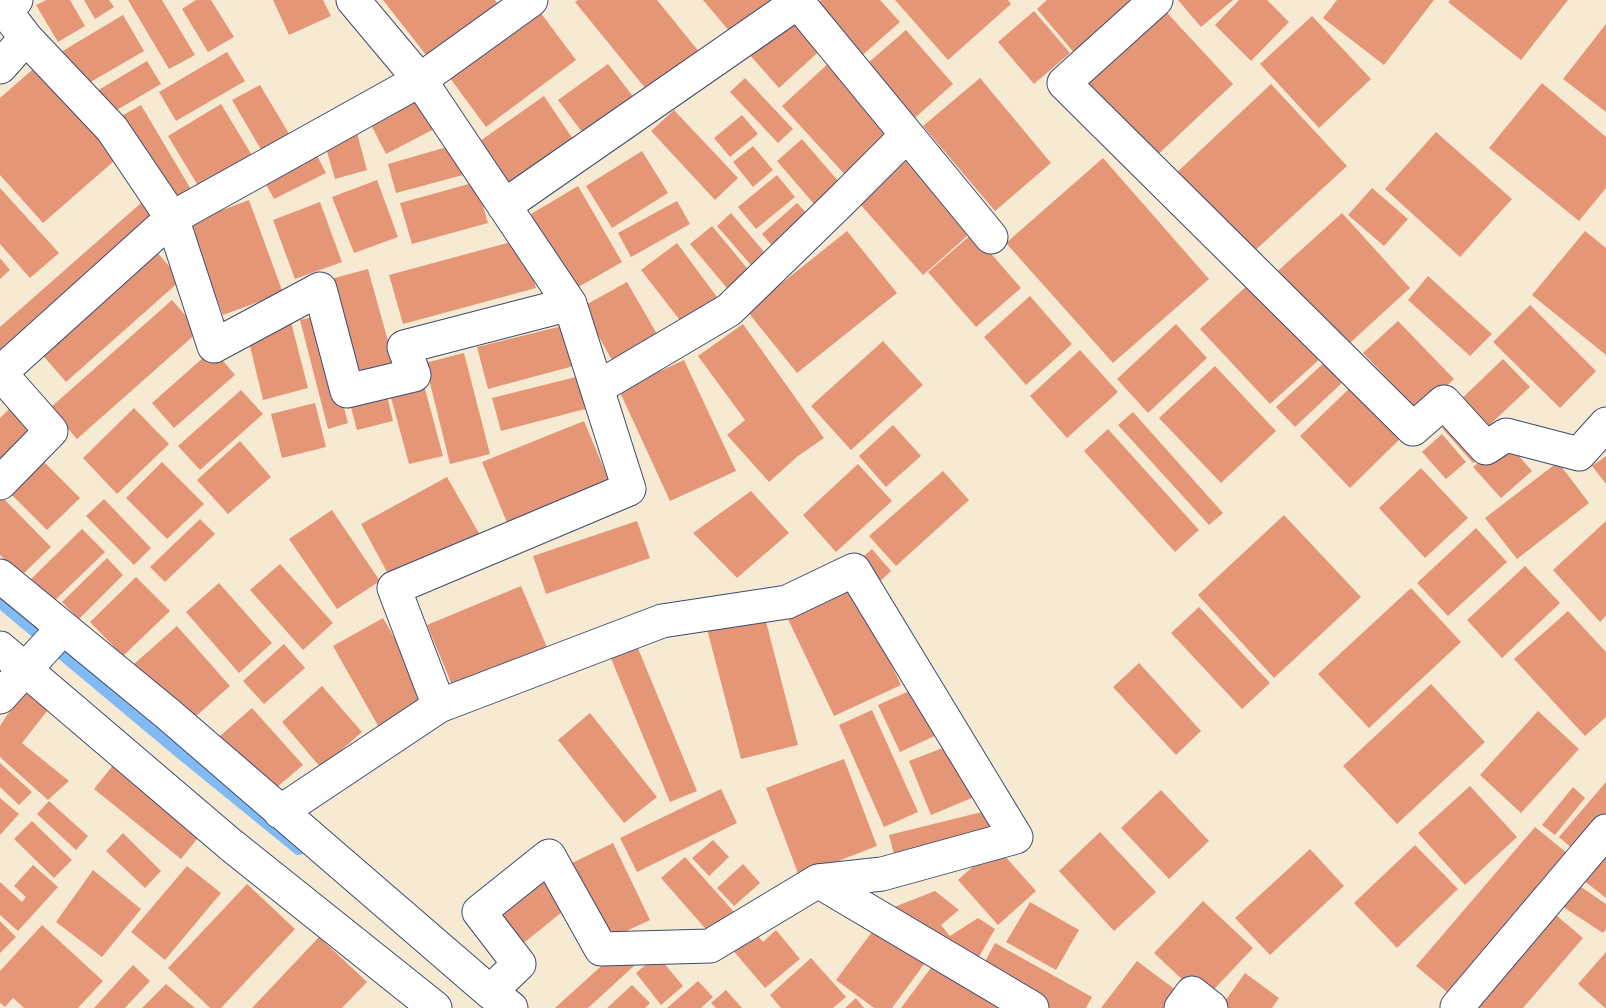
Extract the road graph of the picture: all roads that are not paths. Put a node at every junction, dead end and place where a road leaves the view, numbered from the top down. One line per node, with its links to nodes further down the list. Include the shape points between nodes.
1 (16, 0): 6 (street, via 3,8)
2 (353, 0): 8 (street)
3 (531, 0): 8 (street)
4 (1156, 0): 16 (street, via 1064,82 1413,429 1444,402 1486,448 1506,435 1578,454)
5 (797, 1): 9 (street); 10 (street)
6 (26, 38): 7 (street); 11 (street, via 112,129)
7 (0, 67)
8 (420, 80): 10 (street); 11 (street)
9 (907, 135): 12 (street); 15 (street, via 729,310)
10 (504, 206): 13 (street)
11 (172, 219): 13 (street, via 214,346 320,289 347,391 414,375 404,347); 14 (street)
12 (991, 237)
13 (570, 304): 15 (street)
14 (0, 373): 17 (street, via 51,431)
15 (597, 388): 23 (street, via 629,489 394,588)
16 (1606, 424)
17 (0, 483)
18 (0, 576): 19 (street)
19 (63, 628): 21 (street); 24 (street)
20 (0, 648): 21 (street)
21 (25, 669): 22 (street); 28 (street, via 231,845)
22 (0, 697)
23 (439, 706): 24 (street); 26 (street, via 662,621 787,602 854,570 1016,837 882,874)
24 (280, 812): 27 (street)
25 (1606, 831): 32 (street)
26 (818, 880): 27 (street, via 710,946 601,949 549,856 479,912 519,964); 29 (street)
27 (500, 1000)
28 (435, 1008)
29 (1032, 1008)
30 (1181, 1008): 31 (street, via 1192,993)
31 (1211, 1008)
32 (1458, 1008)

